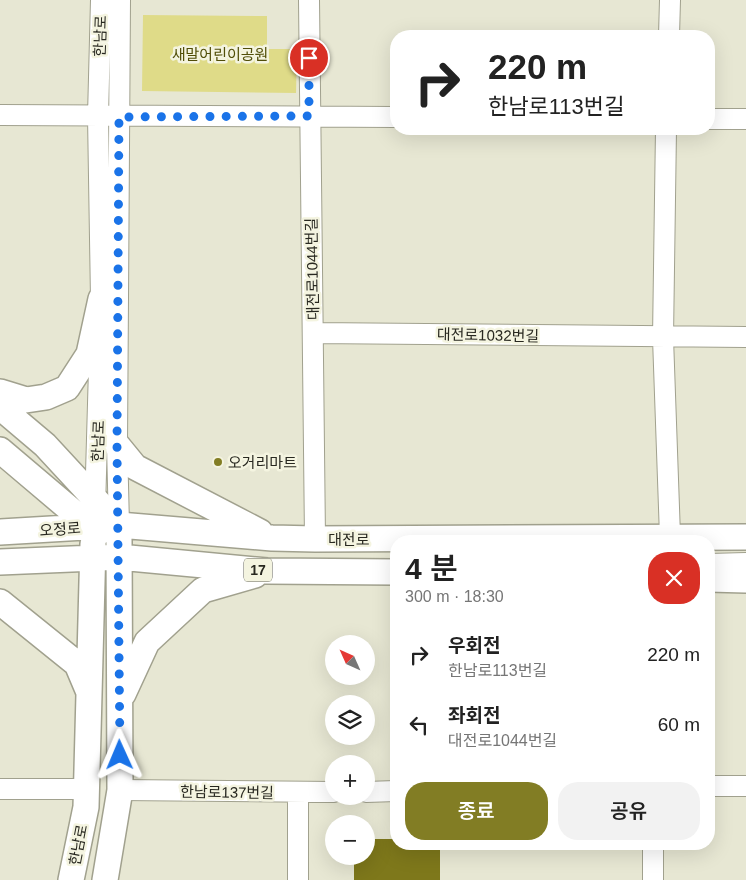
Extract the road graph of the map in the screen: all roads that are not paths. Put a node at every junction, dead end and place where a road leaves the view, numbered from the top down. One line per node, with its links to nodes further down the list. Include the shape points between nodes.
1 (101, 0): 7 (street, 한남로)
2 (120, 0): 9 (street, 한남로)
3 (309, 0): 8 (street, 대전로1044번길)
4 (670, 0): 5 (street)
5 (669, 30)
6 (0, 115): 7 (street)
7 (98, 116): 9 (street); 14 (street, 한남로)
8 (309, 116): 9 (street); 10 (street); 15 (street, 대전로1044번길)
9 (119, 117): 20 (street, 한남로)
10 (390, 117)
11 (715, 119): 12 (street)
12 (746, 119)
13 (666, 135): 17 (street)
14 (101, 299): 18 (main road, via 89,354 67,388 46,397 26,400); 22 (street, 한남로)
15 (314, 333): 17 (street, 대전로1032번길); 31 (street, 대전로1044번길)
16 (746, 337): 17 (street, 대전로1032번길)
17 (663, 338): 26 (street)
18 (0, 392)
19 (0, 407): 22 (main road, via 45,445)
20 (117, 445): 23 (street, 한남로); 29 (main road, via 135,467)
21 (0, 450): 24 (main road)
22 (96, 502): 23 (main road); 24 (street, 한남로)
23 (119, 525): 24 (main road, 오정로); 29 (main road, 대전로); 32 (main road, 한남로)
24 (92, 527): 25 (main road, 오정로); 32 (main road); 33 (main road, 한남로)
25 (0, 532)
26 (670, 535)
27 (715, 537): 28 (main road, 대전로)
28 (746, 537)
29 (272, 538): 31 (main road, 대전로)
30 (390, 538): 31 (main road, 대전로)
31 (315, 539)
32 (120, 557): 33 (main road, 오정로); 37 (main road, 17); 43 (main road, 한남로)
33 (94, 559): 34 (main road, 오정로); 42 (main road, 한남로)
34 (0, 562)
35 (746, 563): 36 (street)
36 (715, 564)
37 (267, 571): 38 (main road, 17); 43 (main road, via 204,590 147,642)
38 (390, 572)
39 (715, 579): 40 (main road)
40 (746, 580)
41 (0, 602): 42 (main road, via 77,664)
42 (89, 694): 47 (main road, 한남로)
43 (119, 703): 48 (main road, 한남로)
44 (715, 786): 45 (street)
45 (746, 786)
46 (0, 789): 47 (street)
47 (87, 789): 54 (main road, 한남로)
48 (120, 790): 52 (street, 한남로137번길); 55 (main road, 한남로)
49 (390, 791): 51 (street)
50 (325, 792): 52 (street, 한남로137번길)
51 (375, 792)
52 (298, 793): 56 (street)
53 (653, 850): 57 (street)
54 (71, 880)
55 (105, 880)
56 (298, 880)
57 (653, 880)

